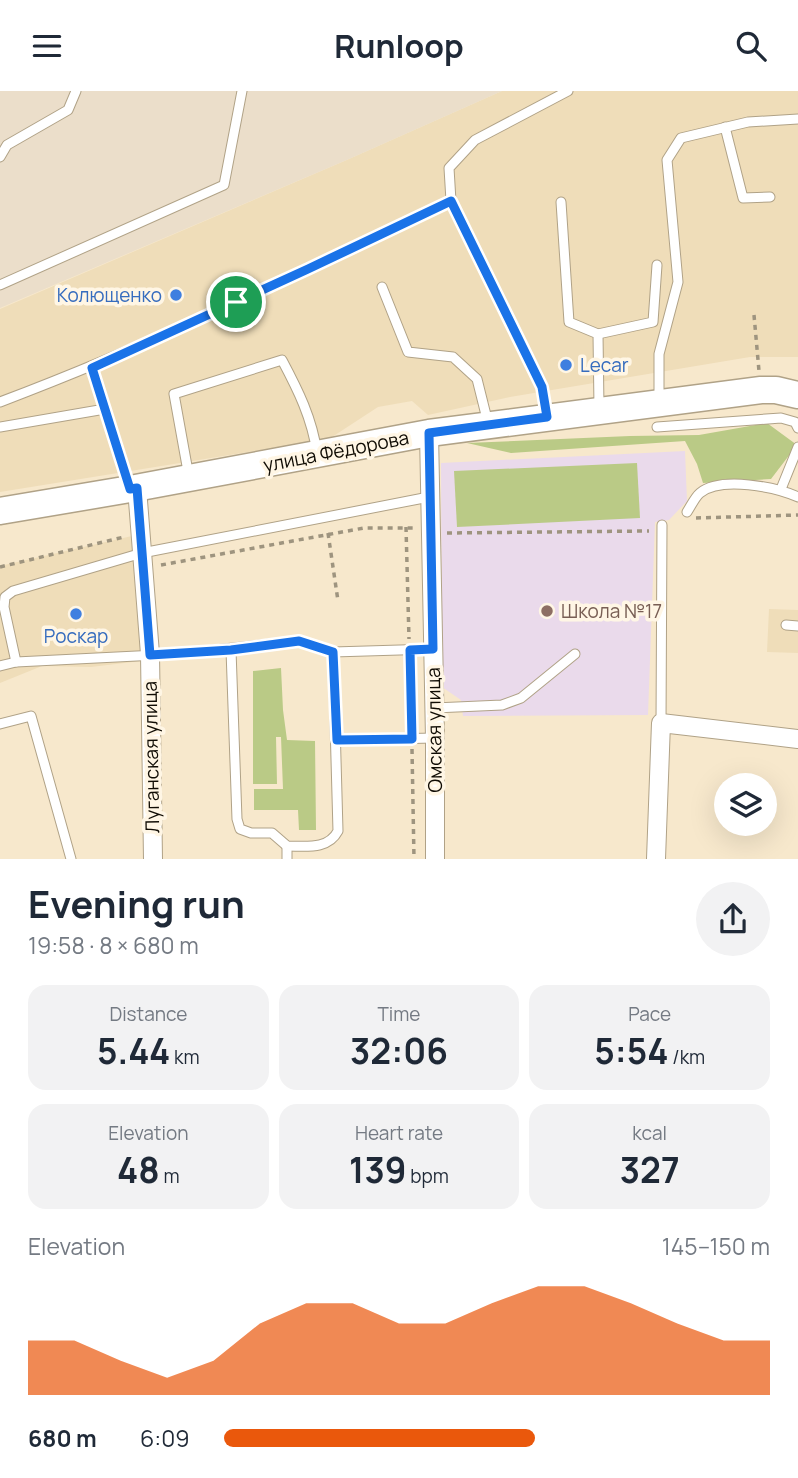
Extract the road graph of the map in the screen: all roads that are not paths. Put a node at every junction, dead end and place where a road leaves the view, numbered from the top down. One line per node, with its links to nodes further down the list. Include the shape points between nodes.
1 (76, 91): 6 (lane, via 68,110 7,145)
2 (242, 91): 11 (lane, via 225,185)
3 (568, 91): 8 (lane, via 475,140 449,168)
4 (798, 120): 5 (lane)
5 (725, 127): 7 (lane, via 743,198); 19 (lane, via 681,138 667,160 678,282 659,353)
6 (0, 157)
7 (769, 197)
8 (451, 201): 14 (lane); 20 (lane, via 542,387)
9 (561, 202): 13 (lane, via 569,323)
10 (657, 265): 13 (lane, via 653,322)
11 (0, 285)
12 (382, 287): 21 (lane, via 408,352 453,357 477,379)
13 (598, 334): 18 (lane)
14 (92, 368): 16 (lane); 17 (lane)
15 (798, 395): 19 (main road, улица Фёдорова, via 761,390)
16 (0, 402)
17 (105, 409): 22 (lane); 28 (lane)
18 (599, 410): 19 (main road, улица Фёдорова); 20 (main road, улица Фёдорова)
19 (658, 415): 23 (lane, via 781,418 795,422)
20 (547, 417): 21 (main road, улица Фёдорова)
21 (489, 425): 24 (main road, улица Фёдорова)
22 (0, 427)
23 (798, 428)
24 (429, 433): 26 (main road, улица Фёдорова); 30 (street, Омская улица)
25 (798, 447): 29 (lane)
26 (317, 454): 27 (main road, улица Фёдорова); 27 (lane, via 305,403 282,360 174,394)
27 (189, 478): 28 (main road, улица Фёдорова)
28 (134, 489): 32 (main road, улица Фёдорова); 35 (street, Луганская улица)
29 (781, 489): 31 (lane); 33 (lane, via 713,487 699,493)
30 (429, 497): 35 (lane); 38 (street, Омская улица)
31 (798, 497)
32 (0, 511)
33 (687, 512)
34 (662, 525): 46 (lane)
35 (142, 553): 42 (street, Луганская улица); 43 (lane, via 13,590 5,597 4,607)
36 (786, 625): 37 (lane)
37 (798, 626)
38 (433, 649): 40 (lane); 45 (street, Омская улица)
39 (231, 650): 40 (lane, via 299,641); 42 (lane); 51 (lane, via 237,819 240,829 272,833)
40 (333, 652): 50 (lane)
41 (575, 654): 45 (lane, via 521,698 502,705)
42 (150, 655): 43 (lane); 53 (street, Луганская улица)
43 (16, 662): 44 (lane)
44 (0, 666)
45 (434, 708): 48 (street, Омская улица)
46 (661, 723): 49 (street); 56 (street)
47 (0, 724): 52 (lane, via 31,716)
48 (435, 738): 50 (lane); 55 (street, Омская улица)
49 (798, 739)
50 (337, 740): 51 (lane, via 338,831 334,840 326,845)
51 (287, 846): 54 (lane)
52 (71, 859)
53 (153, 859)
54 (287, 859)
55 (435, 859)
56 (656, 859)

